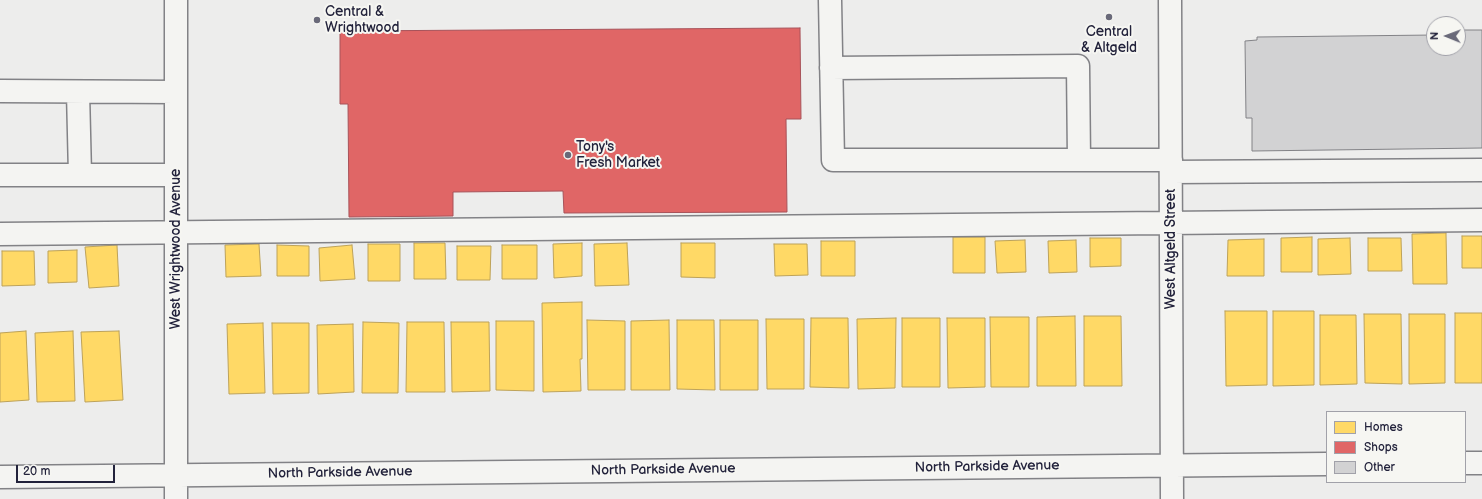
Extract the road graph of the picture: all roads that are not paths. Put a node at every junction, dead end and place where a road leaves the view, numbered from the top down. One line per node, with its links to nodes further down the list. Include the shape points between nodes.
1 (176, 0): 7 (street, West Wrightwood Avenue)
2 (830, 0): 4 (street)
3 (1170, 0): 9 (street, West Altgeld Street)
4 (831, 68): 8 (street, via 833,160); 8 (street, via 1078,66)
5 (0, 91): 6 (street)
6 (78, 92): 7 (street); 12 (street)
7 (176, 92): 13 (street, West Wrightwood Avenue)
8 (1079, 160): 9 (street)
9 (1171, 166): 10 (street); 15 (street, West Altgeld Street)
10 (1482, 170)
11 (0, 175): 12 (street)
12 (80, 175): 13 (street)
13 (176, 175): 16 (street, West Wrightwood Avenue)
14 (1482, 220): 15 (street)
15 (1171, 223): 16 (street); 21 (street, West Altgeld Street)
16 (176, 232): 17 (street); 22 (street, West Wrightwood Avenue)
17 (0, 234)
18 (1466, 463): 19 (street)
19 (1482, 463)
20 (1326, 464): 21 (street, North Parkside Avenue)
21 (1172, 466): 22 (street, North Parkside Avenue); 25 (street, West Altgeld Street)
22 (176, 475): 23 (street, North Parkside Avenue); 24 (street, West Wrightwood Avenue)
23 (0, 476)
24 (176, 499)
25 (1172, 499)

